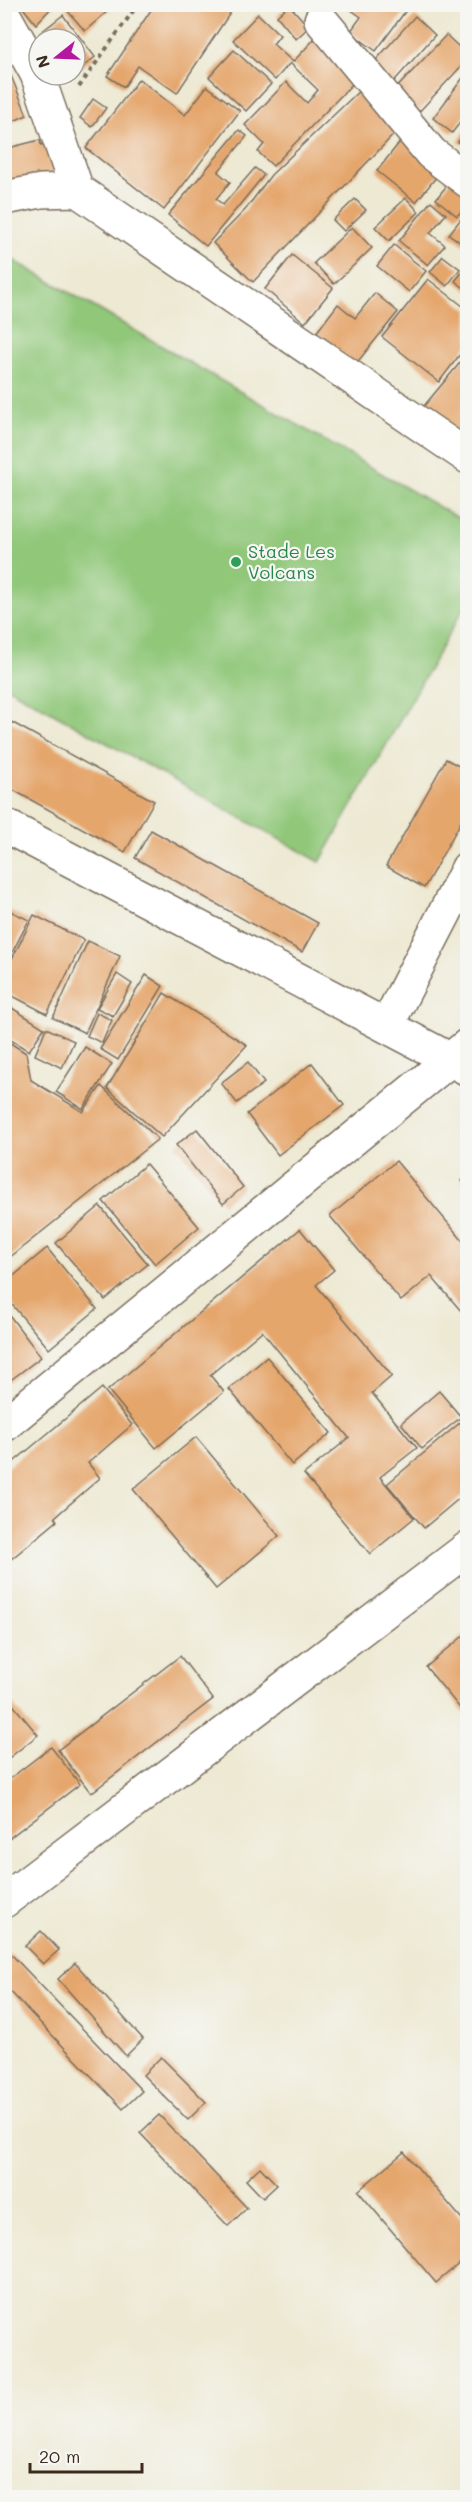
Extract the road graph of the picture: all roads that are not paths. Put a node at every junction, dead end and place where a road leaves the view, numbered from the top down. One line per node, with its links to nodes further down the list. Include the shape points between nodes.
1 (4, 15): 4 (street, via 37,74)
2 (321, 20): 3 (street, via 431,153)
3 (468, 181)
4 (77, 190): 5 (street); 6 (street)
5 (4, 198)
6 (468, 457)
7 (4, 825): 9 (street)
8 (468, 868): 9 (street)
9 (387, 1025): 10 (street)
10 (462, 1057): 11 (street)
11 (4, 1425)
12 (468, 1548): 13 (street)
13 (4, 1901)

